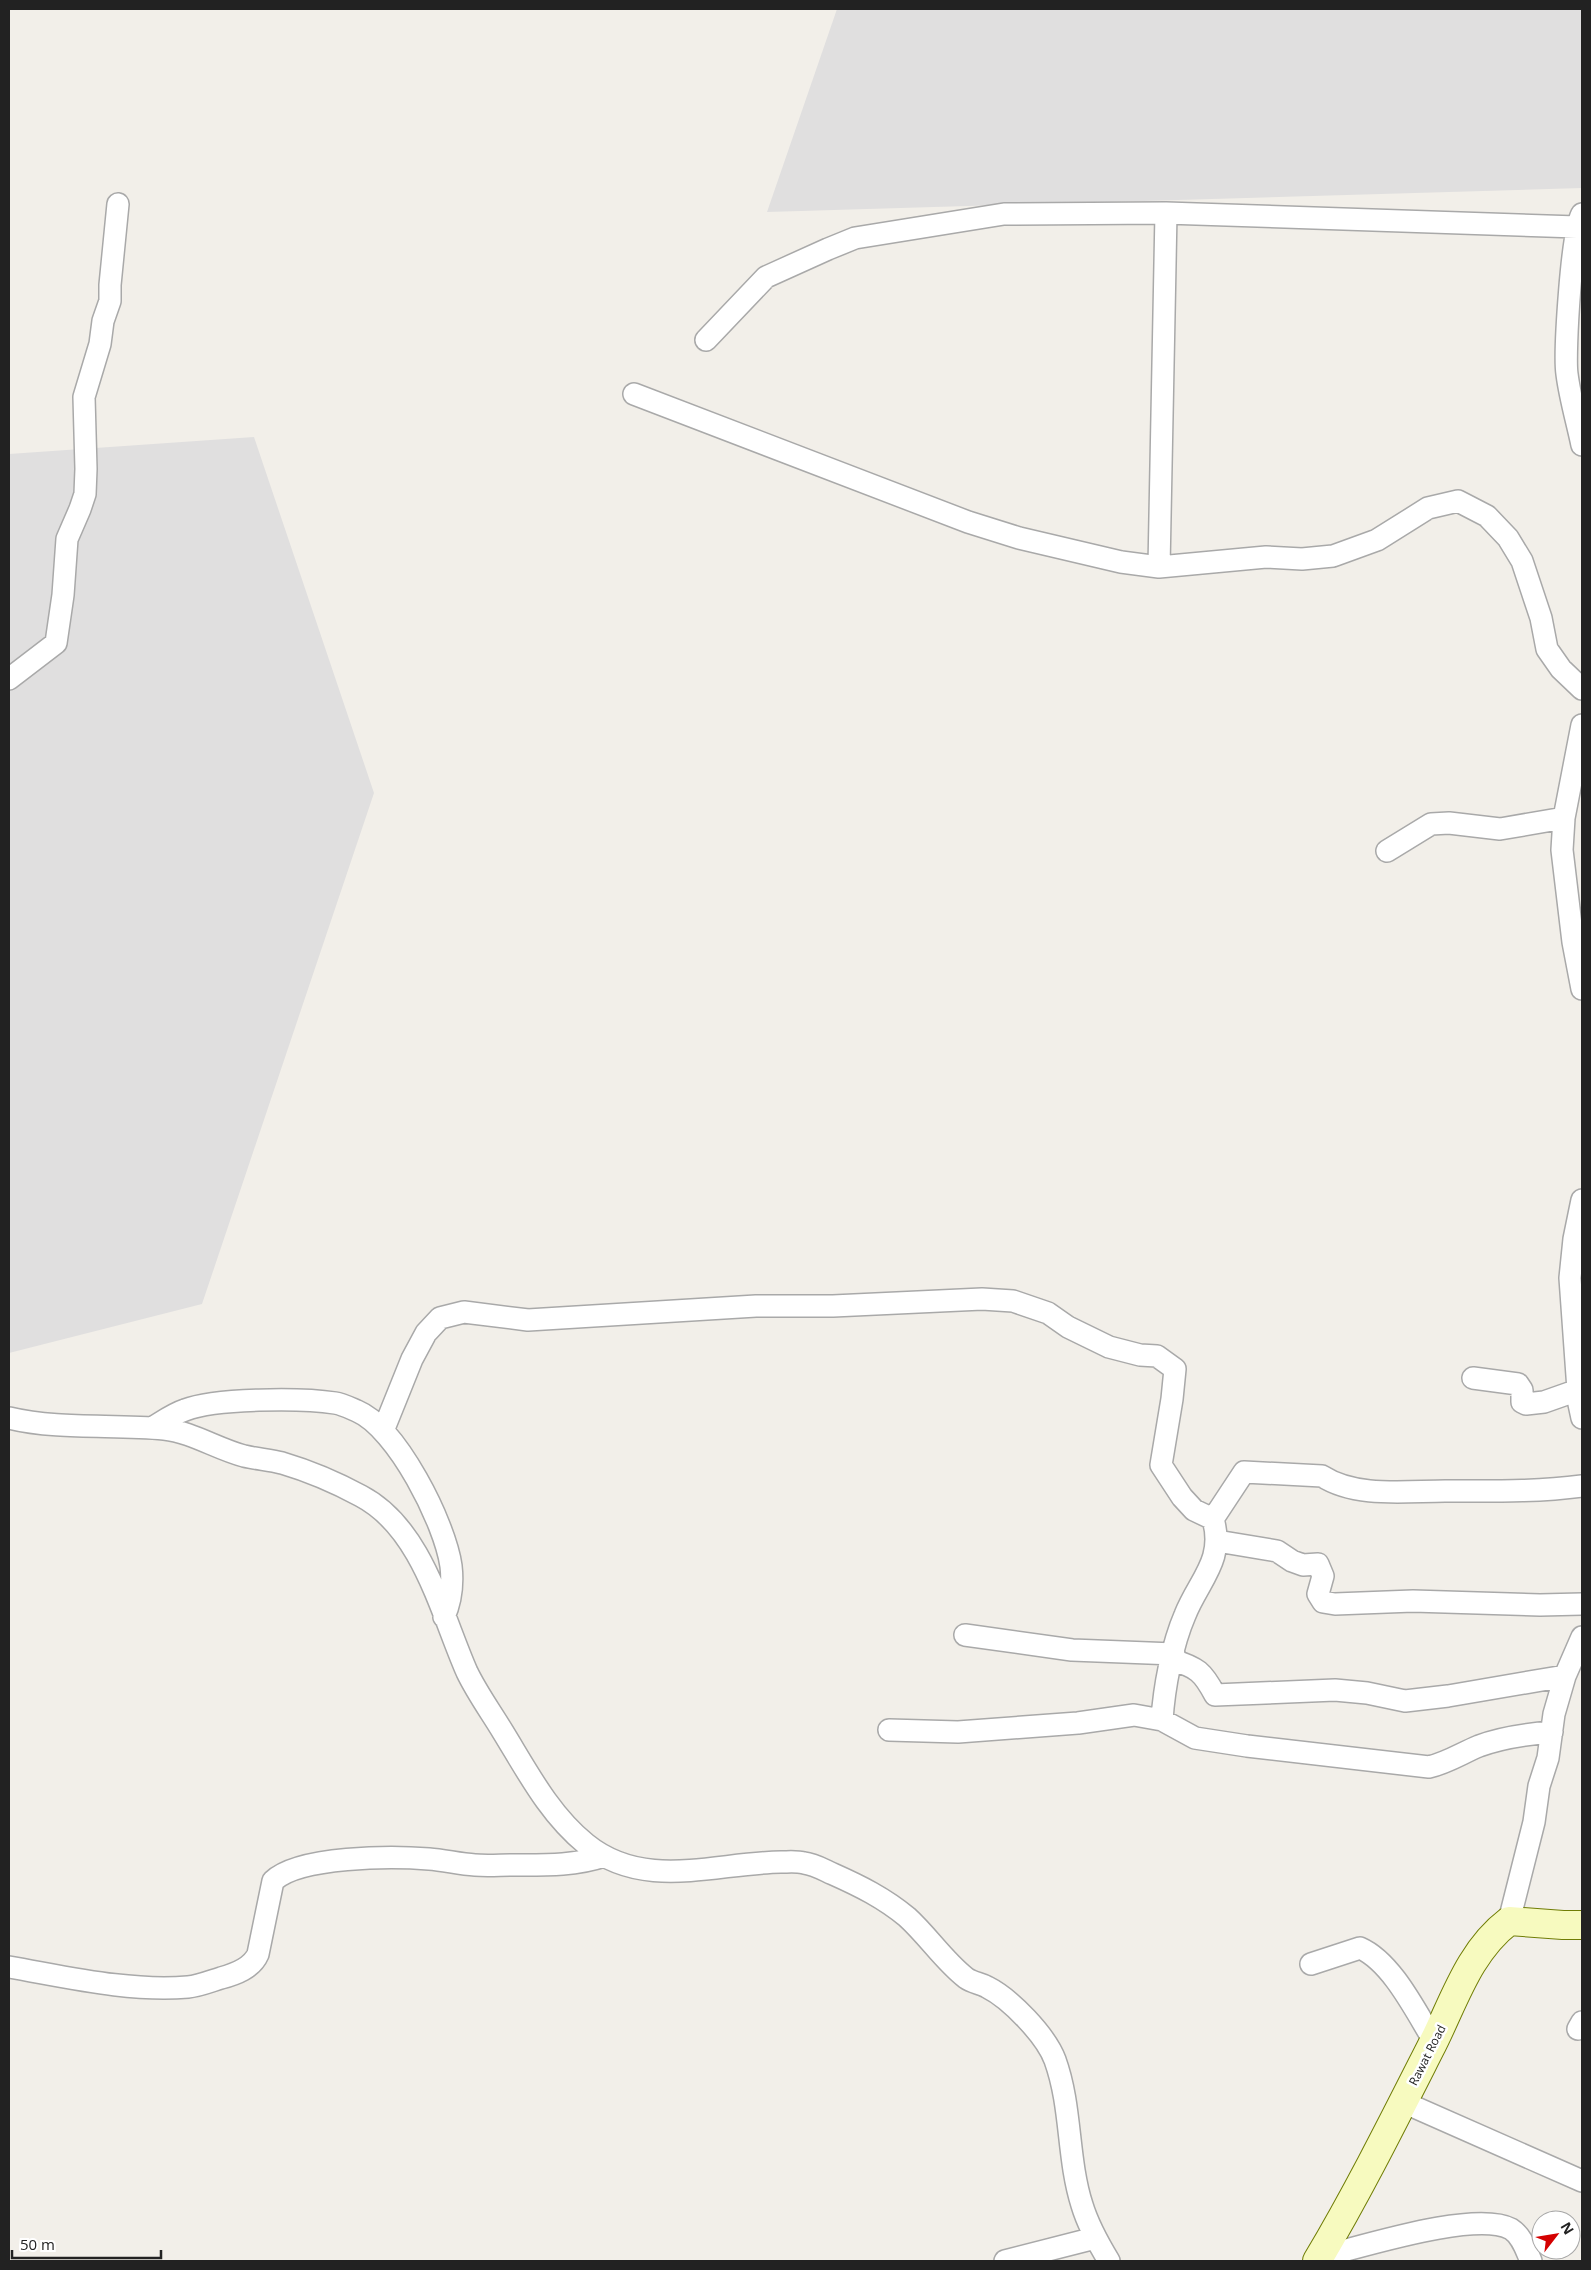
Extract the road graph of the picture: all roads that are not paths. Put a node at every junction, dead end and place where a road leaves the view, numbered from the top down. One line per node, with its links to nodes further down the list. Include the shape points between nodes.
1 (118, 204): 8 (street, via 110,300 84,397 85,494 67,539 56,643)
2 (1166, 213): 3 (street); 4 (street, via 1004,214 855,238 766,277); 7 (street)
3 (1580, 220): 6 (street, via 1573,252 1566,372)
4 (706, 340)
5 (634, 394): 7 (street, via 968,522 1019,538 1121,562)
6 (1582, 445)
7 (1159, 567): 9 (street, via 1266,557 1334,556 1377,540 1428,508 1458,501 1487,516 1508,538 1522,561 1541,618 1546,649)
8 (9, 680)
9 (1582, 689)
10 (1582, 725): 11 (street)
11 (1564, 818): 12 (street, via 1500,828 1431,824); 13 (street, via 1562,850)
12 (1387, 851)
13 (1582, 990)
14 (1582, 1200): 16 (street, via 1570,1278)
15 (1473, 1378): 16 (street, via 1518,1384 1522,1390 1522,1402 1526,1404 1544,1402)
16 (1578, 1390): 18 (street)
17 (9, 1418): 19 (street, via 63,1425)
18 (1582, 1418)
19 (152, 1428): 20 (street, via 185,1409 251,1402 306,1401 337,1403 359,1411); 25 (street, via 184,1432 243,1456 284,1464 361,1495 384,1510 404,1534 420,1560)
20 (383, 1431): 22 (street, via 426,1333 440,1318 464,1312 528,1320 756,1306 982,1299 1014,1301 1048,1313 1109,1347 1156,1356 1175,1369 1161,1465 1194,1510); 25 (street, via 427,1496 438,1522 451,1565 451,1590)
21 (1582, 1486): 22 (street, via 1542,1492 1375,1491 1332,1483 1322,1476 1244,1472)
22 (1213, 1518): 23 (street)
23 (1217, 1541): 24 (street, via 1277,1551 1303,1565 1318,1564 1323,1576 1318,1594 1323,1602); 28 (street, via 1210,1567 1184,1616)
24 (1582, 1604)
25 (444, 1618): 33 (street, via 470,1677 542,1795 565,1824)
26 (964, 1635): 28 (street, via 1072,1650)
27 (1582, 1637): 29 (street)
28 (1173, 1657): 29 (street, via 1204,1676 1215,1695 1334,1690 1405,1701); 30 (street)
29 (1565, 1676): 32 (street)
30 (1162, 1720): 31 (street, via 1134,1715 1078,1724 977,1731); 32 (street, via 1195,1738 1429,1768 1507,1737)
31 (889, 1730)
32 (1552, 1732): 34 (street)
33 (604, 1856): 37 (street, via 586,1862 544,1865 475,1865 405,1858 332,1861 296,1868 273,1882 255,1962 232,1975 190,1987 161,1988 95,1982); 41 (street, via 632,1868 655,1871 806,1863 878,1895 908,1918 971,1982 986,1986 1004,1998 1042,2039 1054,2058 1066,2101 1078,2190)
34 (1509, 1921): 35 (main road); 38 (main road, Rawat Road, via 1493,1933 1471,1965 1453,1996)
35 (1582, 1925)
36 (1311, 1964): 38 (street, via 1360,1948 1370,1953 1395,1981)
37 (9, 1967)
38 (1434, 2041): 39 (main road, Rawat Road)
39 (1403, 2102): 40 (street); 42 (main road, Rawat Road)
40 (1582, 2181)
41 (1095, 2238): 43 (street); 44 (street)
42 (1319, 2259): 45 (street, via 1453,2224 1493,2223 1518,2236)
43 (1005, 2261)
44 (1108, 2261)
45 (1531, 2261)

